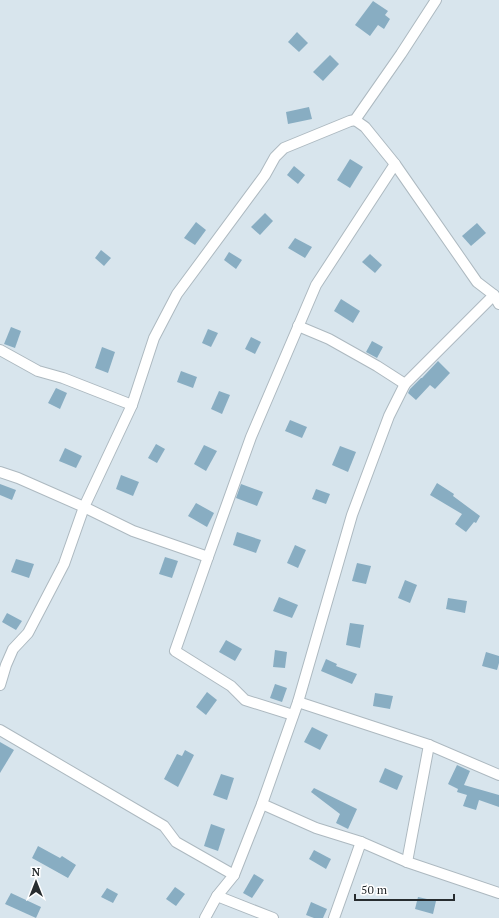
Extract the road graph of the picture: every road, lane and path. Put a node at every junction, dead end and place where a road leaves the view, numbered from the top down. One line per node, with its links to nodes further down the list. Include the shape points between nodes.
1 (436, 0): 2 (street)
2 (355, 120): 3 (street, via 365,127); 9 (street, via 284,148 275,157 265,175 177,294 154,338)
3 (395, 164): 4 (street, via 477,282); 6 (street, via 316,285)
4 (494, 295): 5 (street); 8 (street)
5 (499, 304)
6 (298, 326): 8 (street, via 329,339); 12 (street, via 252,437)
7 (0, 350): 9 (street, via 38,371)
8 (405, 384): 15 (street, via 389,416 352,514)
9 (132, 405): 11 (street)
10 (0, 472): 11 (street)
11 (84, 507): 12 (street, via 133,531); 13 (street, via 64,564 28,633)
12 (208, 557): 16 (street, via 175,651 231,686 245,700)
13 (3, 664): 14 (street)
14 (0, 685)
15 (298, 702): 16 (street); 18 (street)
16 (293, 715): 20 (street)
17 (0, 730): 23 (street, via 164,826 176,842)
18 (429, 745): 19 (street); 22 (street)
19 (499, 775)
20 (262, 804): 21 (street, via 316,828); 23 (street)
21 (361, 842): 22 (street); 28 (street)
22 (407, 862): 24 (street)
23 (234, 875): 25 (street)
24 (499, 893)
25 (217, 896): 26 (street); 27 (street)
26 (206, 918)
27 (273, 918)
28 (334, 918)

